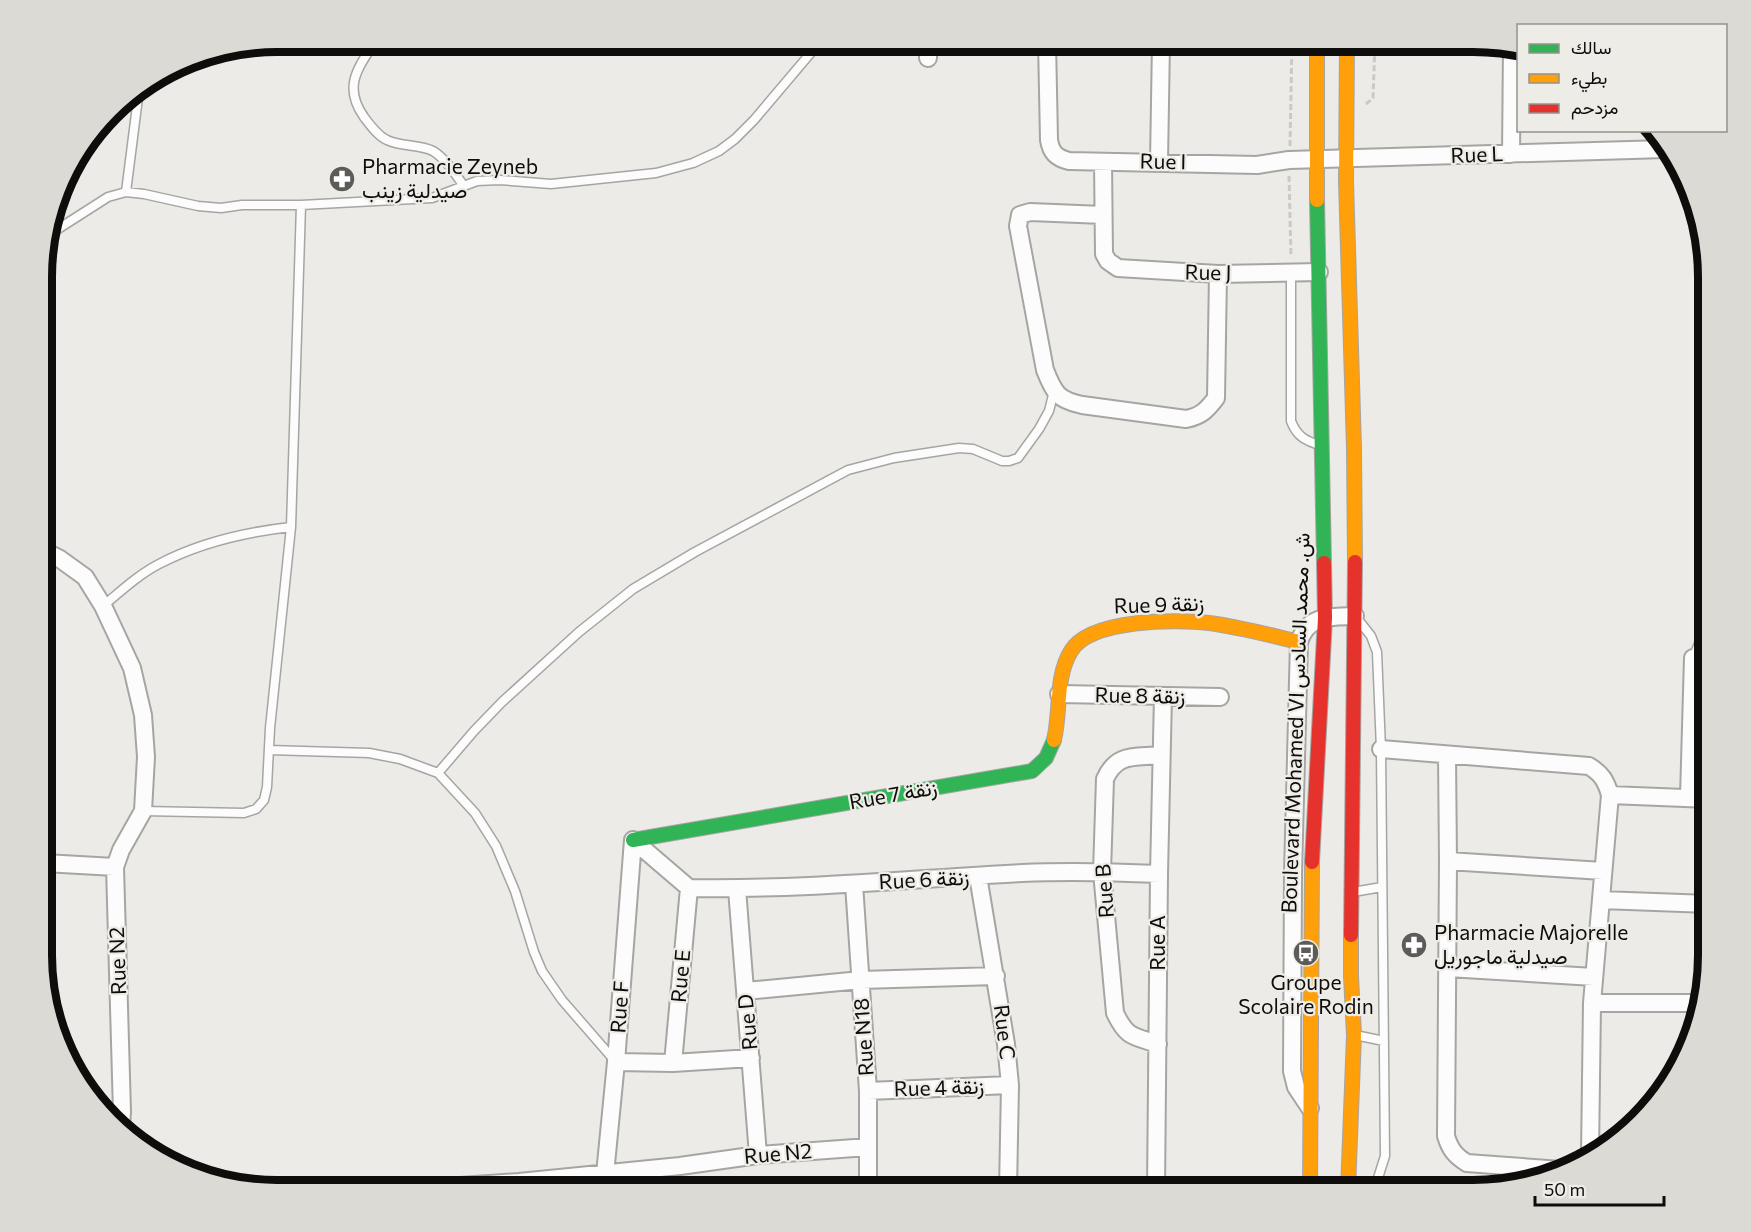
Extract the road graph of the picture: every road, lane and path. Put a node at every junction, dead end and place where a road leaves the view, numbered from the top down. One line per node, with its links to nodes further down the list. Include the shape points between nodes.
1 (368, 52): 16 (lane, via 353,79 358,108 386,139 432,151)
2 (812, 52): 16 (lane, via 735,139 693,163 656,173 551,184 500,180)
3 (1047, 52): 14 (street, Rue I, via 1051,149 1061,159)
4 (1161, 52): 15 (street)
5 (1317, 52): 12 (main road, Boulevard Mohamed VI ش. محمد السادس)
6 (1347, 52): 11 (main road)
7 (1512, 56): 10 (street)
8 (137, 102): 17 (lane)
9 (1658, 149): 10 (street, Rue L)
10 (1511, 154): 11 (street, Rue L)
11 (1347, 158): 12 (street, Rue L); 29 (main road)
12 (1316, 159): 13 (street, Rue L); 21 (main road, Boulevard Mohamed VI ش. محمد السادس)
13 (1289, 160): 15 (street, Rue I, via 1257,165)
14 (1103, 162): 15 (street, Rue I); 19 (street)
15 (1159, 162)
16 (464, 186): 18 (lane, via 432,198)
17 (126, 192): 18 (lane, via 198,207); 20 (lane, via 108,196)
18 (301, 205): 26 (lane)
19 (1103, 215): 23 (street, Rue J, via 1104,254 1112,265 1126,270); 24 (street, via 1030,212 1020,215 1018,220 1045,370)
20 (58, 229)
21 (1319, 272): 22 (street, Rue J); 25 (main road, Boulevard Mohamed VI ش. محمد السادس)
22 (1291, 273): 23 (street, Rue J); 25 (lane, via 1291,421 1305,441)
23 (1218, 274): 24 (street, via 1216,398 1207,410 1186,419 1067,402)
24 (1054, 391): 41 (lane, via 1040,429 1017,458 1002,461 973,449 959,448 848,470 633,589 502,702)
25 (1323, 446): 30 (main road, Boulevard Mohamed VI ش. محمد السادس)
26 (291, 527): 28 (lane, via 238,535 159,564); 38 (lane)
27 (52, 554): 28 (street, via 85,577)
28 (103, 606): 45 (street, via 132,668 142,715 146,757)
29 (1356, 616): 30 (street); 37 (lane, via 1377,652); 60 (main road)
30 (1325, 618): 31 (street, via 1309,625); 54 (main road, Boulevard Mohamed VI ش. محمد السادس)
31 (1299, 642): 32 (main road, Rue 9 زنقة, via 1197,622 1136,624 1102,628 1084,636); 53 (street)
32 (1066, 658): 34 (main road, Rue 7 زنقة)
33 (1698, 693): 43 (street)
34 (1059, 694): 35 (street, Rue 8 زنقة); 46 (main road, Rue 7 زنقة, via 1057,730 1051,750 1032,771)
35 (1163, 696): 36 (street, Rue 8 زنقة); 39 (street, Rue A)
36 (1220, 697)
37 (1381, 749): 40 (street); 57 (lane)
38 (269, 750): 41 (lane, via 369,753); 45 (lane, via 267,787 264,800 256,809 244,813)
39 (1161, 755): 51 (street, Rue B, via 1119,759 1110,768 1105,779); 52 (street, Rue A)
40 (1447, 755): 42 (street, via 1589,766 1603,777); 47 (street)
41 (438, 773): 76 (lane, via 475,813 496,846 542,971)
42 (1610, 795): 43 (street); 50 (street)
43 (1689, 797): 44 (street)
44 (1698, 798)
45 (143, 811): 49 (street)
46 (633, 840): 58 (street); 76 (street, Rue F)
47 (1448, 861): 50 (street); 63 (street)
48 (52, 863): 49 (street)
49 (115, 867): 81 (street, Rue N2)
50 (1603, 871): 61 (street)
51 (1102, 872): 52 (street, Rue 6 زنقة); 55 (street, Rue 6 زنقة); 74 (street, Rue B, via 1115,1013 1123,1030)
52 (1159, 874): 74 (street, Rue A)
53 (1293, 874): 54 (street); 70 (street)
54 (1311, 875): 71 (main road, Boulevard Mohamed VI ش. محمد السادس)
55 (978, 876): 56 (street, Rue 6 زنقة); 64 (street, Rue C)
56 (854, 884): 59 (street, Rue 6 زنقة); 66 (street, Rue N18)
57 (1382, 887): 60 (lane); 73 (lane)
58 (689, 888): 59 (street, Rue 6 زنقة); 77 (street, Rue E)
59 (737, 889): 67 (street, Rue D)
60 (1353, 892): 72 (main road)
61 (1600, 900): 62 (street); 65 (street)
62 (1698, 903)
63 (1448, 968): 65 (street); 85 (street, via 1446,1136 1450,1149 1467,1163)
64 (996, 976): 66 (street); 78 (street, Rue C)
65 (1594, 976): 68 (street)
66 (861, 980): 67 (street); 79 (street, Rue N18)
67 (746, 991): 75 (street, Rue D)
68 (1592, 1003): 69 (street); 83 (street)
69 (1693, 1004)
70 (1293, 1009): 71 (street); 80 (street, via 1293,1079)
71 (1310, 1009): 80 (main road, Boulevard Mohamed VI ش. محمد السادس)
72 (1354, 1035): 73 (lane); 92 (main road)
73 (1384, 1041): 93 (lane, via 1385,1156)
74 (1158, 1044): 90 (street, Rue A)
75 (751, 1058): 77 (street); 84 (street, Rue D)
76 (616, 1062): 77 (street); 86 (street, Rue F)
77 (673, 1063)
78 (1010, 1085): 79 (street, Rue 4 زنقة); 89 (street, Rue C)
79 (868, 1091): 82 (street, Rue N18)
80 (1310, 1107): 91 (main road, Boulevard Mohamed VI ش. محمد السادس)
81 (122, 1116)
82 (868, 1147): 84 (street, Rue N2); 88 (street, Rue N18)
83 (1590, 1147)
84 (758, 1155): 86 (street, Rue N2)
85 (1543, 1169)
86 (605, 1174): 87 (street, Rue N2)
87 (562, 1180)
88 (868, 1180)
89 (1008, 1180)
90 (1156, 1180)
91 (1310, 1180)
92 (1348, 1180)
93 (1377, 1180)

